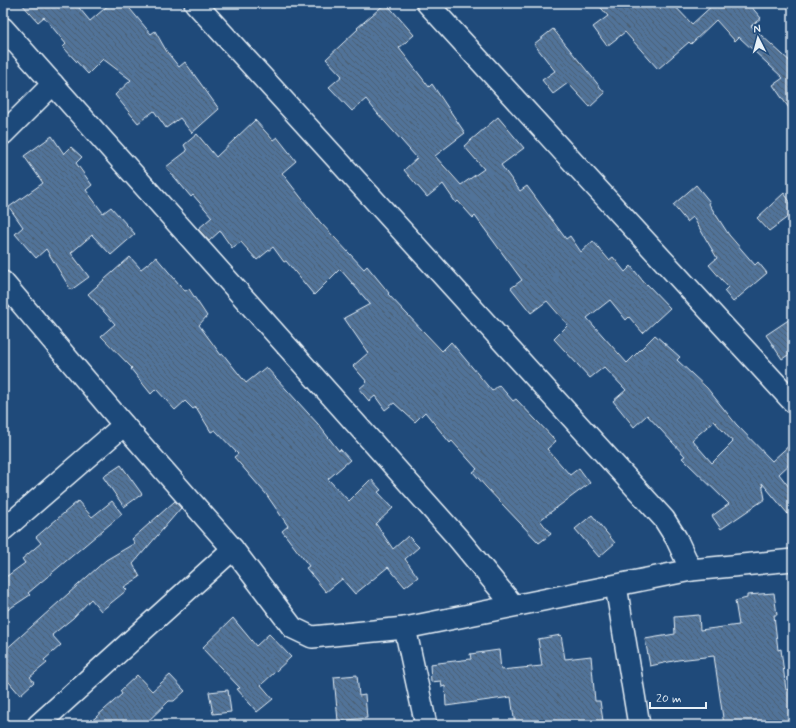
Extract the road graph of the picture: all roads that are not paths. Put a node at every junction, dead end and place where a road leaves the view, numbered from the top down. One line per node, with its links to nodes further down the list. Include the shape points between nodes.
1 (195, 3): 12 (street, via 664,519)
2 (427, 3): 7 (street)
3 (3, 28): 4 (street)
4 (53, 84): 5 (street); 14 (street, via 457,537)
5 (3, 134)
6 (3, 282): 8 (street)
7 (793, 402)
8 (124, 425): 9 (street); 10 (street)
9 (3, 530)
10 (233, 549): 15 (street, via 293,628 312,637); 16 (street)
11 (793, 560): 12 (street)
12 (691, 570): 13 (street)
13 (616, 586): 14 (street); 18 (street)
14 (513, 605): 15 (street)
15 (405, 628): 17 (street)
16 (41, 724)
17 (426, 725)
18 (640, 725)

